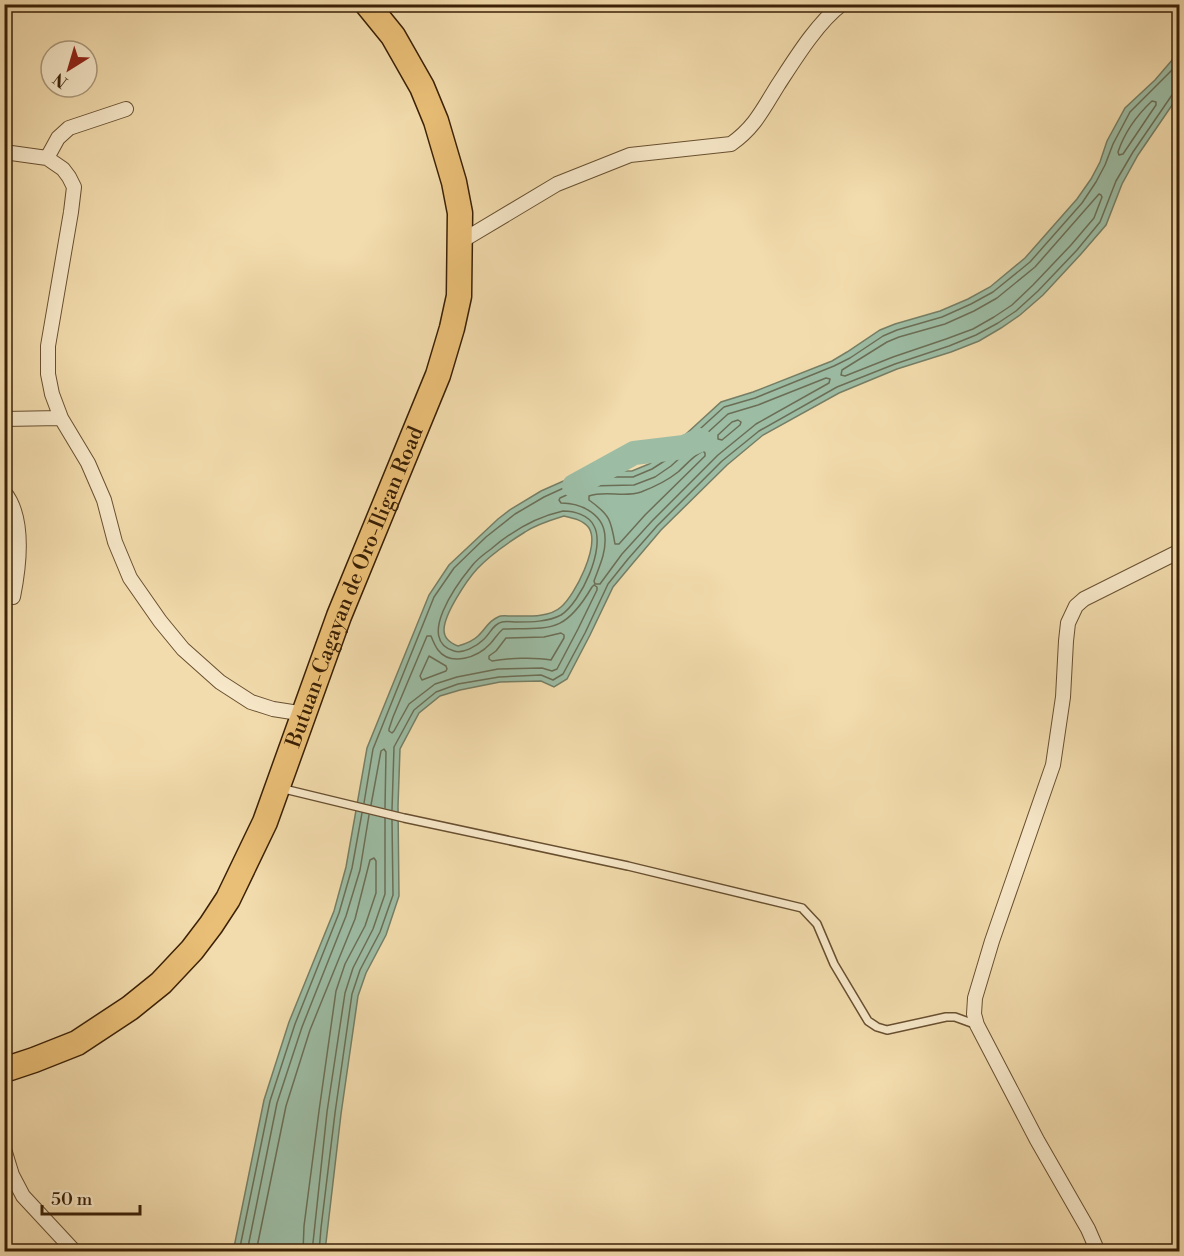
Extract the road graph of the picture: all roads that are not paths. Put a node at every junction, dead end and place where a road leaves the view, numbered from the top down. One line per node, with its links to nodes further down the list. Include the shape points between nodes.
1 (842, 4): 6 (street, via 822,22 755,122 731,144 630,155 557,184)
2 (370, 6): 6 (highway, Butuan-Cagayan de Oro-Iligan Road, via 393,36 436,121 454,182)
3 (126, 109): 5 (street, via 69,128)
4 (4, 152): 5 (street)
5 (46, 158): 7 (street, via 63,169 74,187 48,346 48,374)
6 (460, 242): 12 (highway, Butuan-Cagayan de Oro-Iligan Road, via 459,297 438,375 339,616)
7 (61, 418): 8 (street); 12 (street, via 88,463 104,500 130,578 183,649 219,682 251,702)
8 (4, 419)
9 (4, 492): 11 (street, via 17,523)
10 (1179, 551): 14 (street, via 1084,598 1068,623 1053,765 975,998)
11 (13, 597)
12 (305, 714): 13 (highway, Butuan-Cagayan de Oro-Iligan Road)
13 (278, 787): 14 (lane, via 802,908 817,924 834,964 868,1021 888,1030 946,1017); 15 (highway, Butuan-Cagayan de Oro-Iligan Road, via 228,899 162,984 76,1043)
14 (977, 1025): 18 (street)
15 (4, 1070)
16 (4, 1149): 17 (street, via 23,1196)
17 (75, 1251)
18 (1098, 1251)

